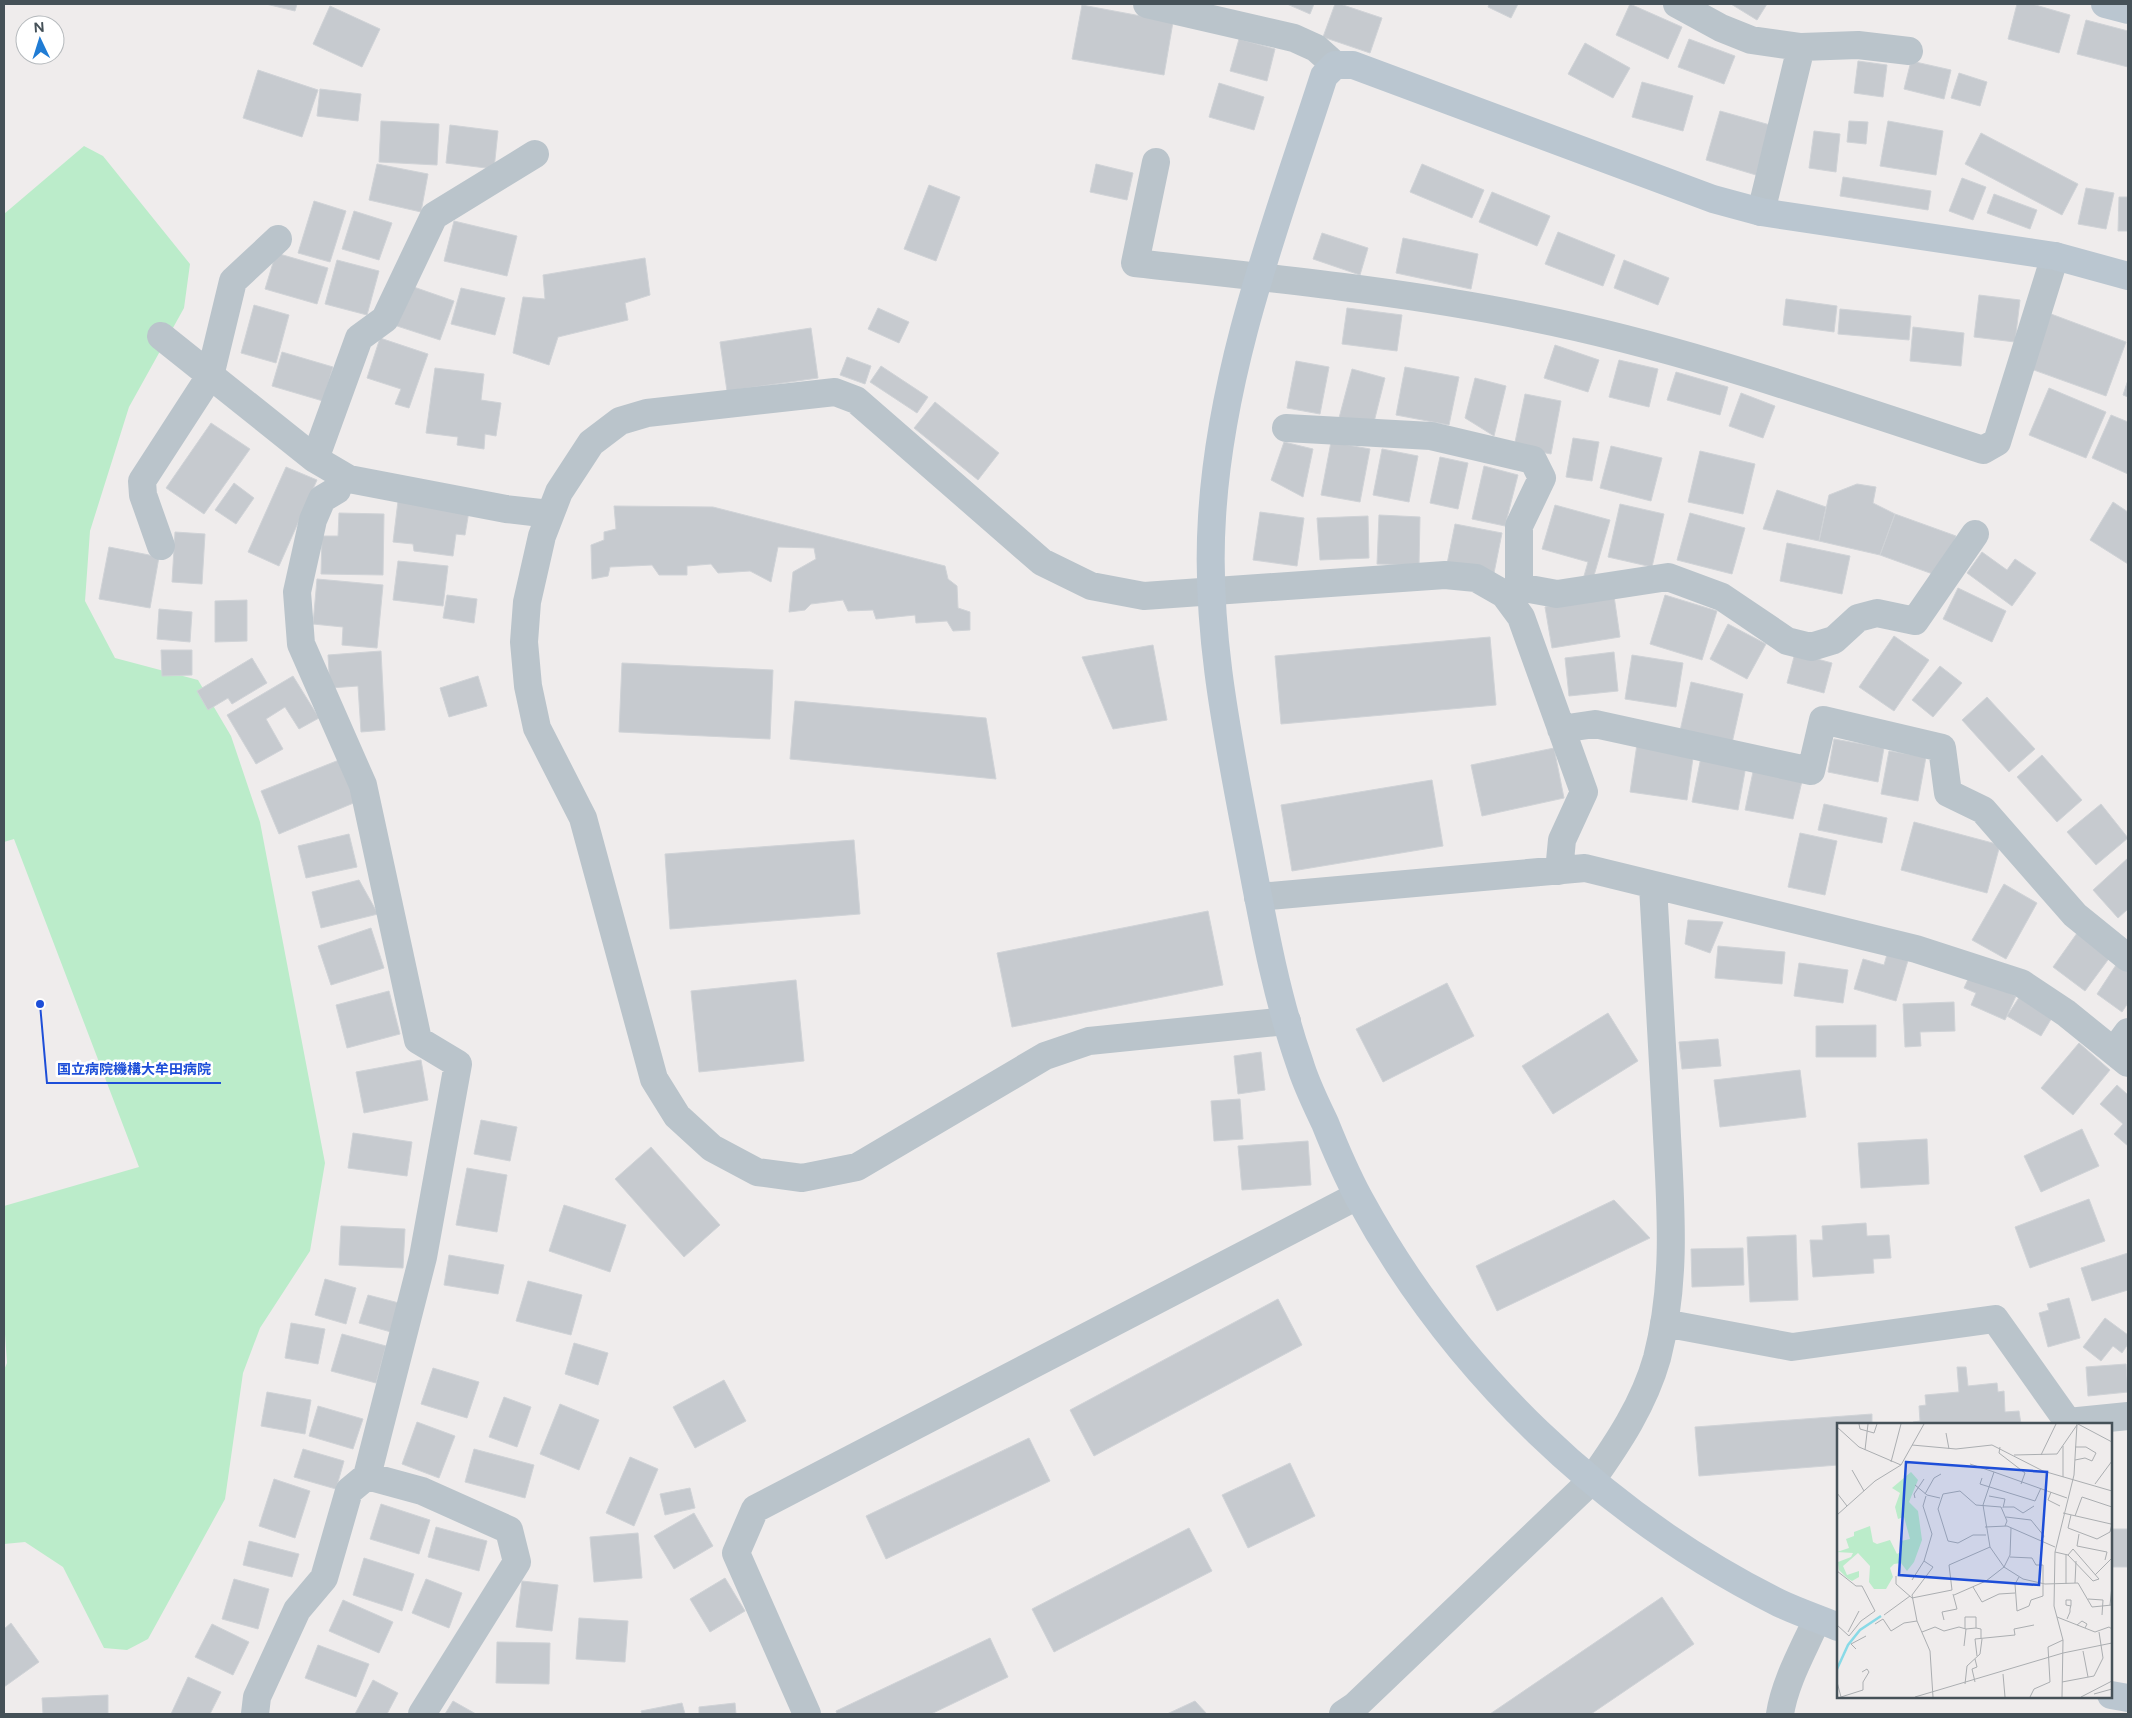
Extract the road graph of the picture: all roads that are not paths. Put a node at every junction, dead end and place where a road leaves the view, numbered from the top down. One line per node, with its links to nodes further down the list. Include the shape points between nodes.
1 (1147, 4): 7 (street, via 1294,38 1316,48)
2 (1677, 4): 5 (street, via 1751,40)
3 (2105, 4): 4 (street)
4 (2128, 10)
5 (1801, 47): 6 (street, via 1858,45); 10 (street)
6 (1909, 51)
7 (1334, 65): 10 (street, via 1353,65 1713,199); 14 (street, via 1324,76)
8 (535, 154): 18 (street, via 434,216 386,319 360,338)
9 (1156, 162): 14 (street, via 1135,263)
10 (1761, 212): 12 (street)
11 (278, 239): 16 (street, via 233,281)
12 (2055, 256): 13 (street); 14 (street, via 1997,442 1983,450 1737,369 1625,339 1534,318 1431,300)
13 (2128, 276)
14 (1259, 277): 23 (street, via 1221,435 1212,514)
15 (161, 336): 16 (street)
16 (210, 376): 18 (street); 22 (street, via 142,481 143,495)
17 (1286, 428): 24 (street, via 1431,436 1533,460 1542,478 1519,526)
18 (315, 460): 20 (street, via 349,479 506,509)
19 (337, 490): 35 (street, via 322,499 313,520 297,592 300,644 363,785 418,1040 458,1064 423,1257)
20 (550, 514): 23 (street, via 559,492 591,443 620,420 647,413 835,392 856,400 1042,562 1091,586 1144,596); 30 (street, via 526,610 524,642 528,686 537,728 584,818 654,1079 677,1116 712,1148 757,1172 802,1178 857,1167 1045,1056 1071,1047 1089,1041)
21 (1975, 534): 24 (street, via 1915,620 1877,612 1858,618 1834,640 1811,647 1787,641 1722,597 1668,577 1557,594)
22 (161, 546)
23 (1211, 591): 24 (street, via 1445,575 1476,578 1504,594); 28 (street, via 1219,688)
24 (1514, 593): 25 (street)
25 (1561, 729): 26 (street, via 1584,792 1562,840); 29 (street, via 1595,724 1812,771 1823,720 1942,748 1948,793 1983,810 2075,915)
26 (1559, 871): 27 (street, via 1585,868); 28 (street)
27 (1653, 886): 31 (street, via 1916,949 2021,983); 33 (street, via 1672,1239)
28 (1258, 897): 30 (street)
29 (2128, 958)
30 (1287, 1021): 32 (street, via 1300,1065)
31 (2123, 1049)
32 (1357, 1196): 36 (street, via 1390,1251 1449,1336 1508,1402); 42 (street, via 755,1509 736,1553)
33 (1664, 1324): 34 (street, via 1792,1347 1995,1319 2068,1422); 36 (street, via 1639,1407)
34 (2128, 1416)
35 (367, 1476): 40 (street, via 349,1491 324,1578 297,1610 257,1697); 41 (street, via 422,1491 509,1530 517,1562)
36 (1591, 1480): 37 (street, via 1676,1544 1780,1604); 43 (street)
37 (1828, 1623): 44 (street, via 1793,1673)
38 (2112, 1695): 39 (street)
39 (2128, 1698)
40 (255, 1714)
41 (422, 1714)
42 (807, 1714)
43 (1343, 1714)
44 (1780, 1714)

